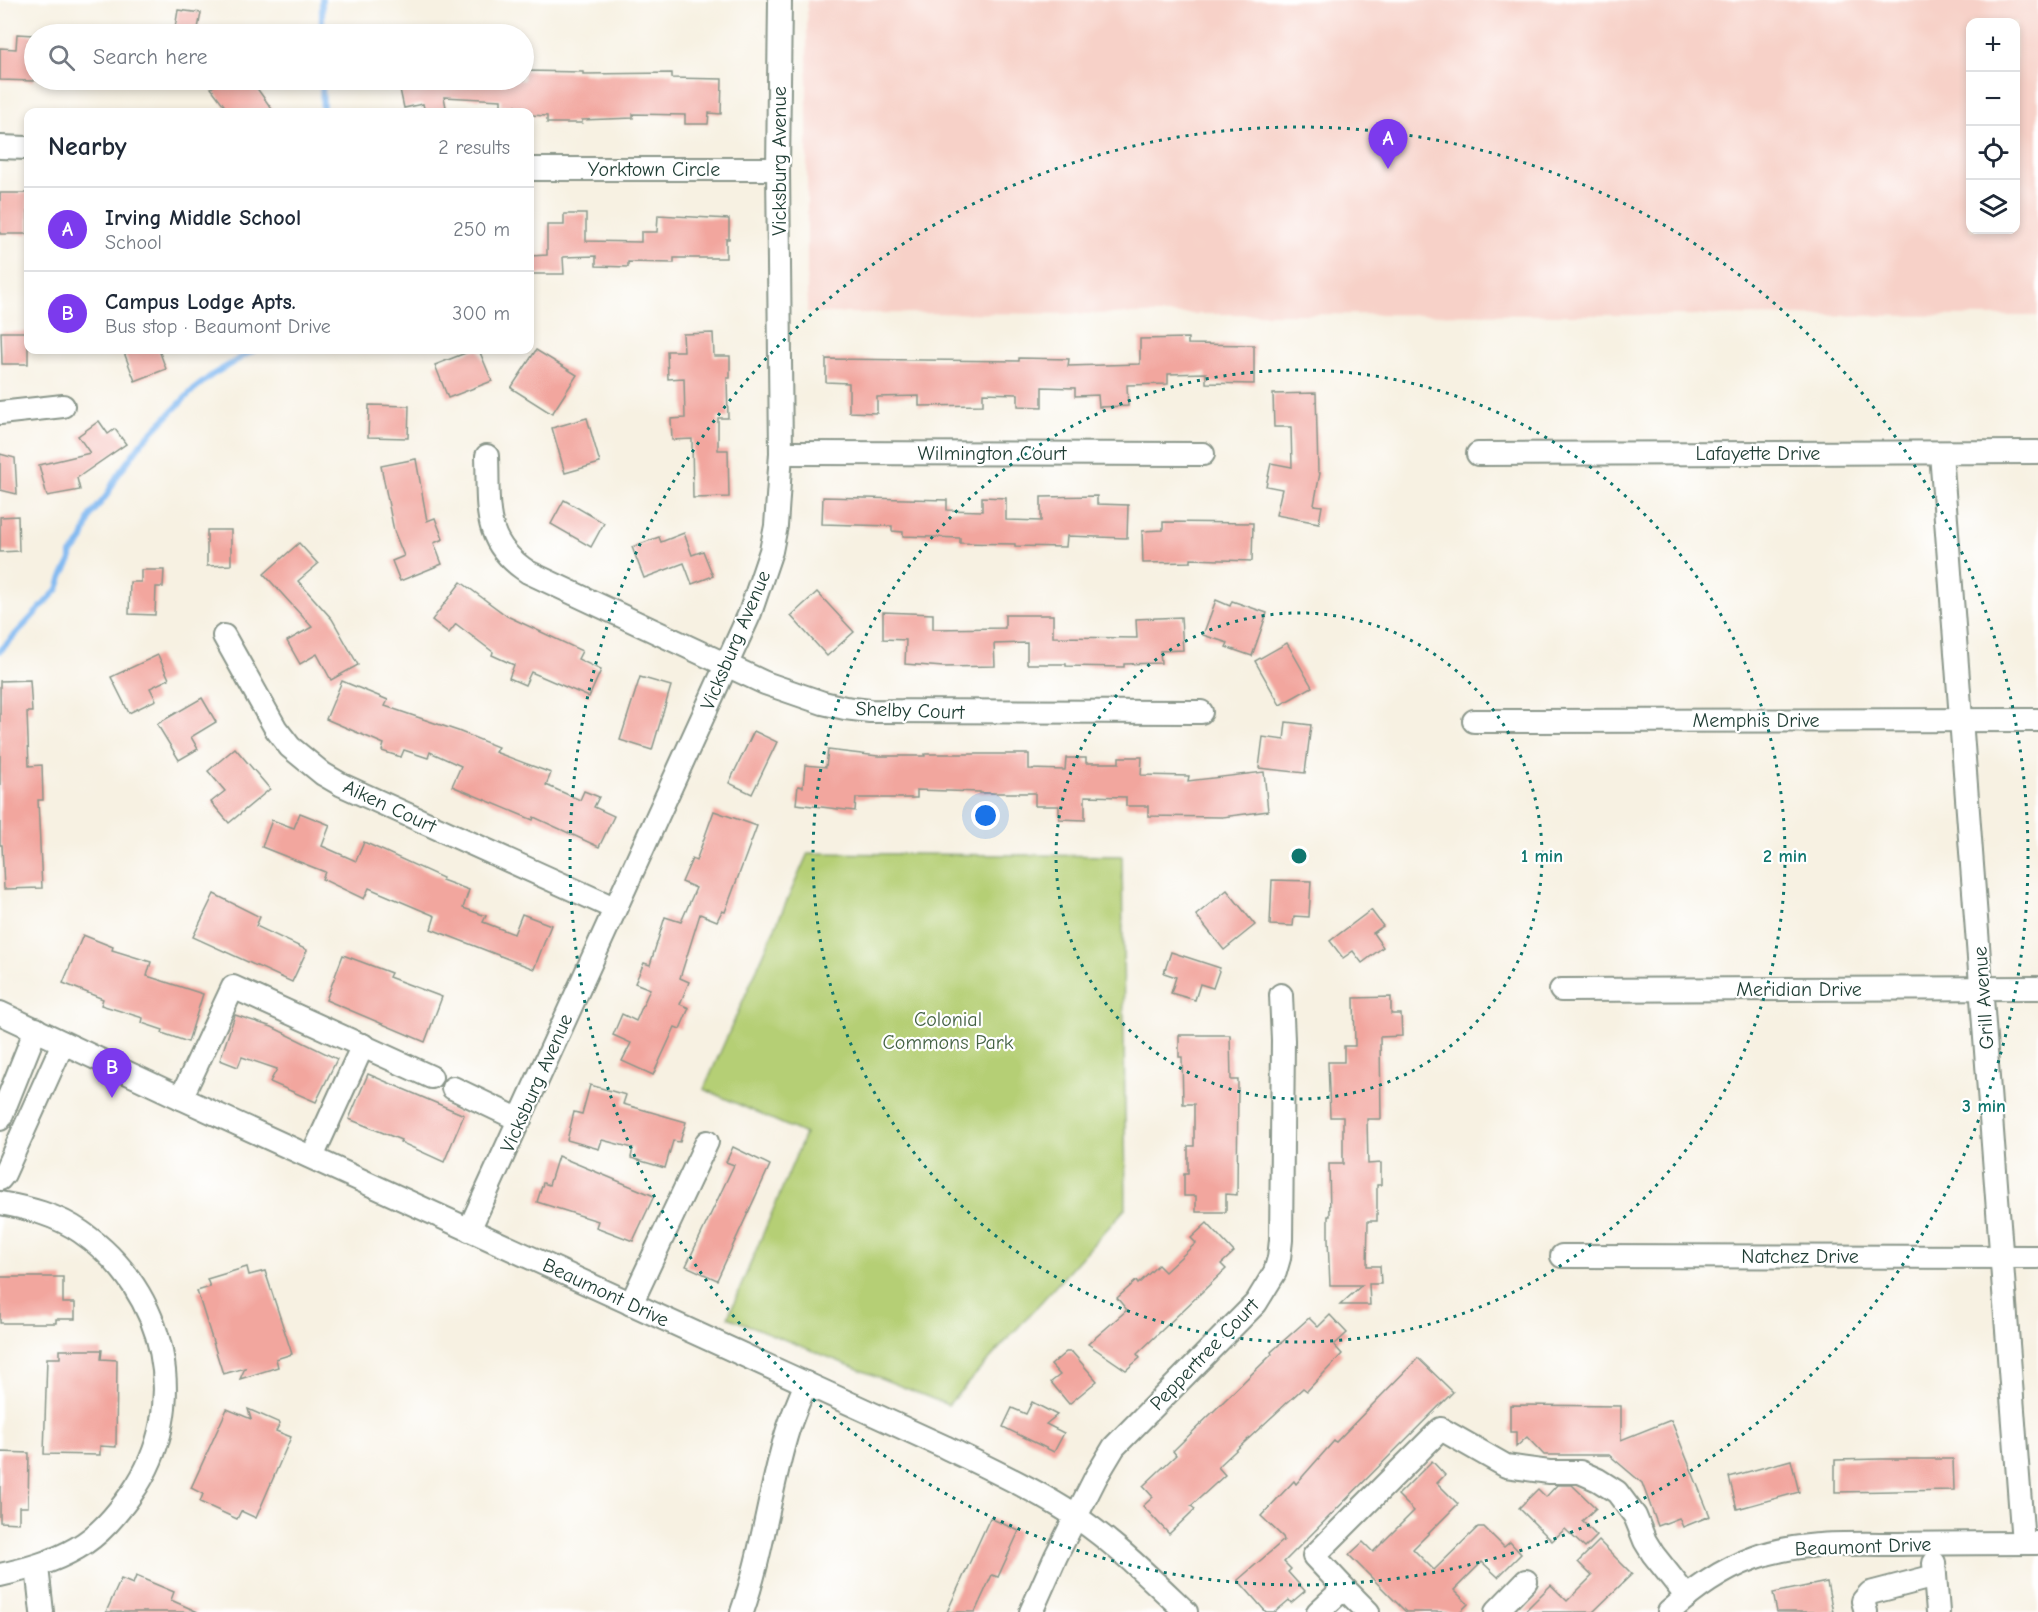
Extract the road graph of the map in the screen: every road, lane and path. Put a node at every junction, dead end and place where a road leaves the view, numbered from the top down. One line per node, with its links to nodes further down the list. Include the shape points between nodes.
1 (780, 0): 5 (street, Vicksburg Avenue)
2 (0, 147): 3 (street)
3 (24, 148)
4 (534, 169): 5 (street, Yorktown Circle)
5 (778, 169): 9 (street, Vicksburg Avenue)
6 (63, 406): 7 (street)
7 (0, 413)
8 (2038, 452): 10 (street, Lafayette Drive)
9 (781, 453): 11 (street, Wilmington Court); 15 (street, Vicksburg Avenue, via 771,551 750,613)
10 (1941, 453): 12 (street, Lafayette Drive); 17 (street, Grill Avenue)
11 (1203, 454)
12 (1478, 454)
13 (487, 456): 15 (street, Shelby Court, via 491,528 515,564)
14 (224, 636): 20 (street, Aiken Court, via 276,729 290,747 323,774)
15 (727, 663): 16 (street, Shelby Court, via 765,683 824,703 870,711); 20 (street, Vicksburg Avenue)
16 (1201, 712)
17 (1961, 719): 18 (street, Memphis Drive); 19 (street, Memphis Drive); 21 (street, Grill Avenue)
18 (2038, 720)
19 (1474, 721)
20 (614, 908): 34 (street, Vicksburg Avenue)
21 (1983, 988): 22 (street, Meridian Drive); 23 (street, Meridian Drive); 41 (street, Grill Avenue)
22 (2038, 988)
23 (1561, 990)
24 (1281, 996): 45 (street, Peppertree Court, via 1281,1240 1275,1272 1240,1322 1114,1447)
25 (0, 1013): 26 (street, Beaumont Drive)
26 (36, 1029): 27 (street, Beaumont Drive); 31 (street)
27 (63, 1043): 32 (street, Beaumont Drive); 37 (street)
28 (363, 1045): 29 (street); 32 (street, via 233,987); 36 (street)
29 (431, 1077)
30 (453, 1088): 34 (street)
31 (8, 1089): 33 (street)
32 (181, 1098): 36 (street, Beaumont Drive)
33 (0, 1119)
34 (520, 1120): 39 (street, Vicksburg Avenue)
35 (707, 1142): 43 (street)
36 (312, 1157): 39 (street, Beaumont Drive)
37 (0, 1179)
38 (0, 1203): 48 (street, via 34,1209 81,1231 122,1267 151,1313 165,1366 163,1420 146,1472 115,1517 79,1547)
39 (469, 1230): 43 (street, Beaumont Drive)
40 (1562, 1256): 41 (street, Natchez Drive)
41 (2003, 1257): 42 (street, Natchez Drive); 47 (street, Grill Avenue, via 2019,1501)
42 (2038, 1257)
43 (631, 1304): 44 (street, Beaumont Drive)
44 (806, 1383): 45 (street, Beaumont Drive, via 1012,1480); 55 (street, via 786,1433 753,1582)
45 (1076, 1517): 56 (street, Peppertree Court); 57 (street, Beaumont Drive)
46 (1933, 1543): 47 (street, Beaumont Drive); 50 (street); 53 (street, Beaumont Drive, via 1809,1545 1779,1550 1710,1578)
47 (2031, 1543)
48 (37, 1567): 49 (street); 54 (street)
49 (0, 1575)
50 (1935, 1576): 62 (street, via 1870,1593 1863,1601); 63 (street)
51 (1526, 1581): 60 (street)
52 (1344, 1588): 53 (street, via 1314,1556 1441,1429 1506,1466 1581,1472 1617,1492 1635,1516 1653,1554); 58 (street); 59 (street)
53 (1687, 1597): 61 (street, Beaumont Drive)
54 (42, 1612)
55 (742, 1612)
56 (1031, 1612)
57 (1186, 1612)
58 (1317, 1612)
59 (1368, 1612)
60 (1496, 1612)
61 (1670, 1612)
62 (1866, 1612)
63 (1938, 1612)

